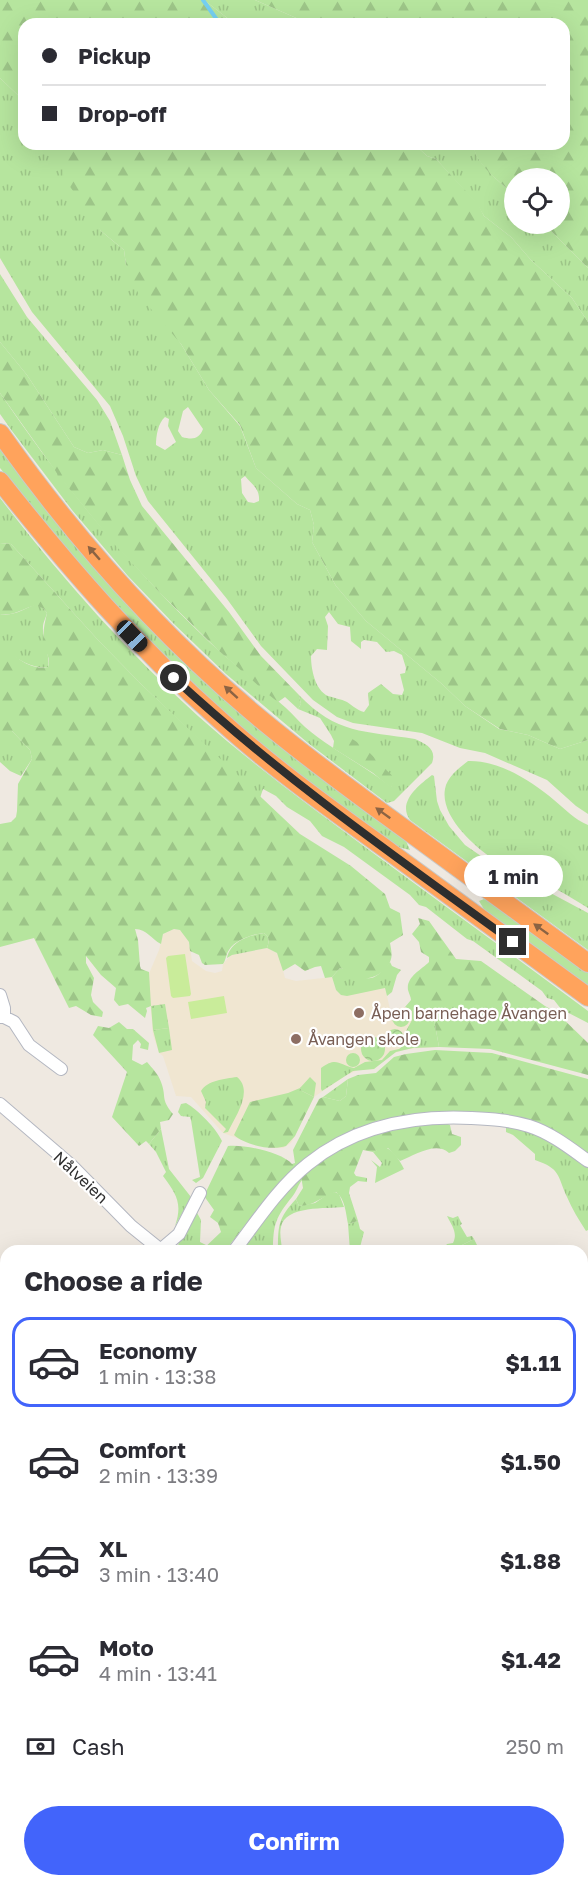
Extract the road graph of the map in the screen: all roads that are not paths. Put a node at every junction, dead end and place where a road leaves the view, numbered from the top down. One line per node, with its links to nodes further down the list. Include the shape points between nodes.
1 (0, 433): 3 (highway, one-way to 1, via 332,776 242,703 135,599 73,529)
2 (0, 481): 5 (highway, via 105,609 221,722 325,805)
3 (588, 963)
4 (0, 995): 6 (street)
5 (588, 998)
6 (2, 1017): 7 (street, via 14,1022 29,1045)
7 (61, 1070)
8 (0, 1104): 11 (street, Nålveien)
9 (588, 1161): 13 (street, via 548,1135 518,1123 447,1117 388,1124 345,1140 306,1166 282,1189)
10 (200, 1192): 12 (street, via 179,1234)
11 (153, 1245)
12 (167, 1245)
13 (239, 1245)

